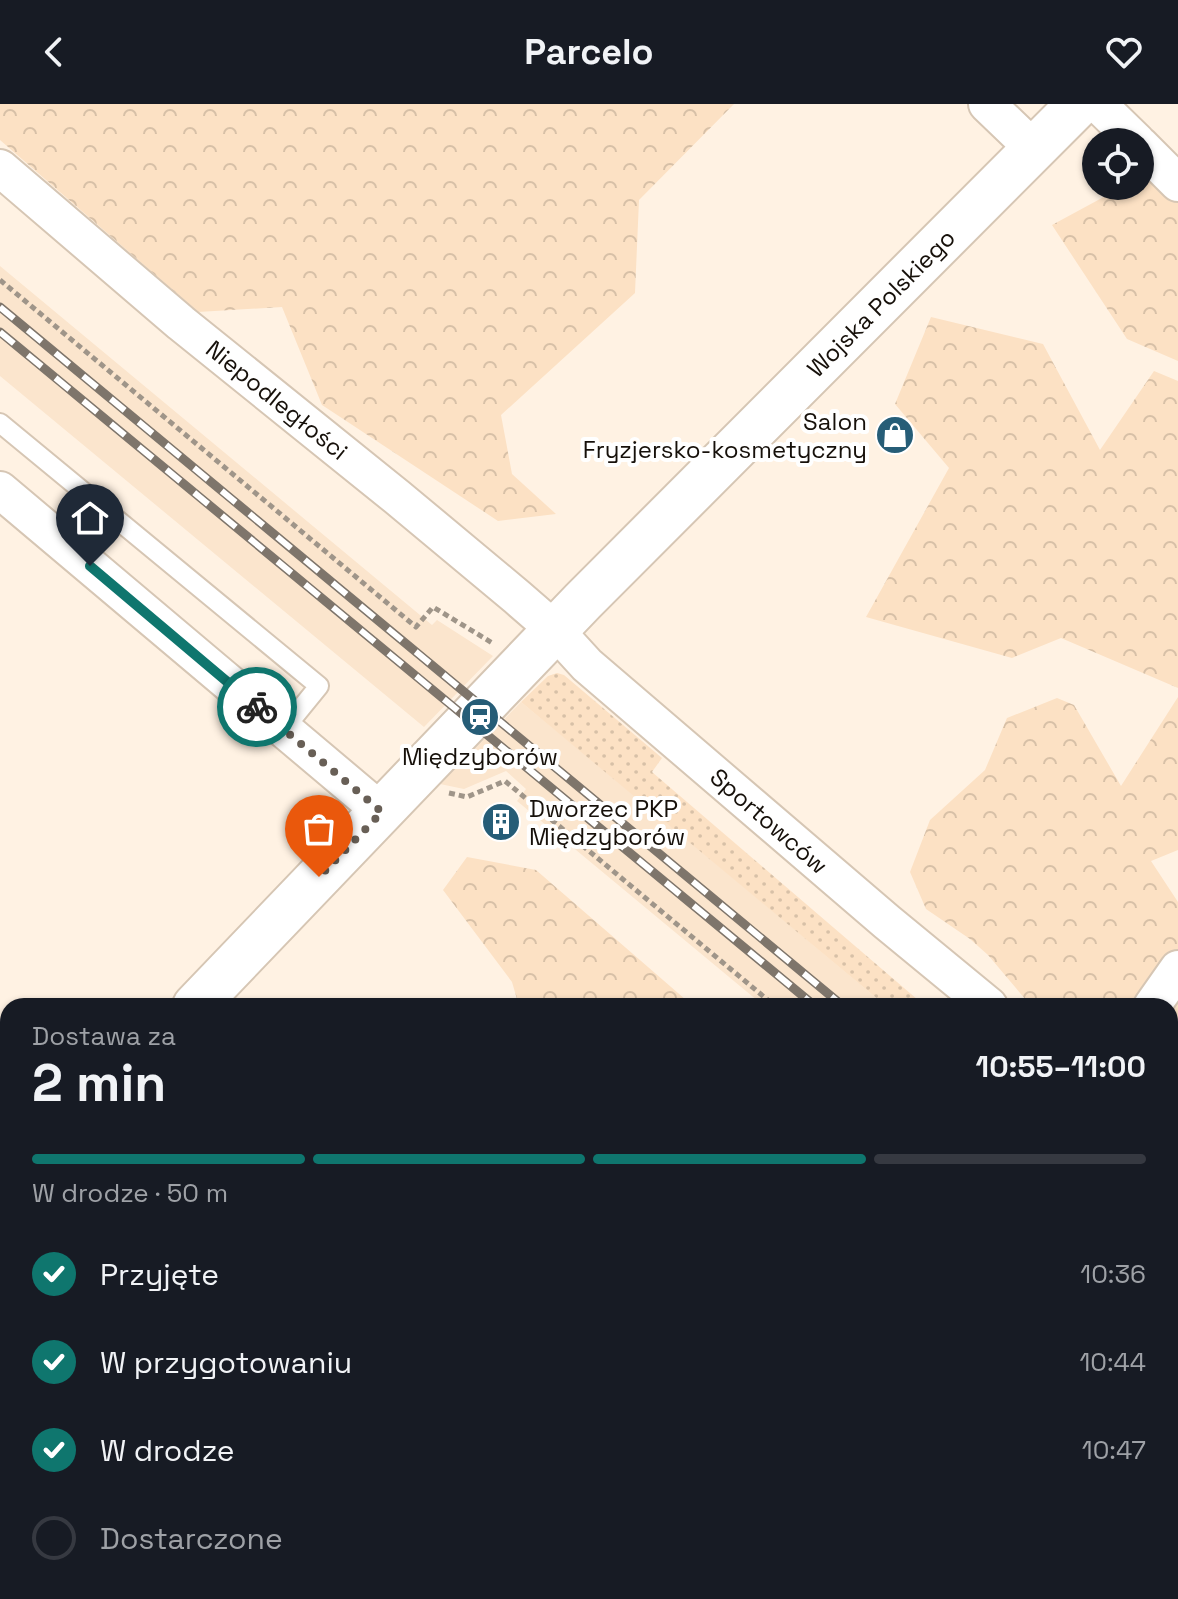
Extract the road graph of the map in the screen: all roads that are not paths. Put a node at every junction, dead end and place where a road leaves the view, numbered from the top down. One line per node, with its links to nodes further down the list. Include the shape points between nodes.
1 (987, 104): 5 (street)
2 (1079, 104): 5 (street, Wojska Polskiego)
3 (1098, 104): 4 (street)
4 (1122, 128)
5 (1035, 150): 13 (street, Wojska Polskiego)
6 (1154, 160): 8 (street)
7 (0, 168): 13 (street, Niepodległości)
8 (1178, 183)
9 (0, 423): 11 (lane)
10 (0, 490): 12 (street)
11 (99, 505): 12 (lane); 14 (lane, via 319,686)
12 (66, 546): 14 (street)
13 (555, 630): 15 (street, Wojska Polskiego); 18 (street, Sportowców, via 587,665)
14 (284, 729): 15 (street)
15 (382, 812): 17 (street, Wojska Polskiego)
16 (1178, 969): 19 (street)
17 (203, 998)
18 (979, 998)
19 (1158, 998)

